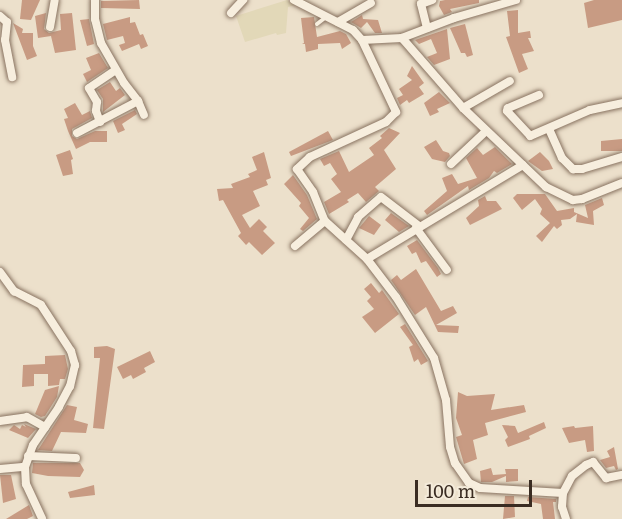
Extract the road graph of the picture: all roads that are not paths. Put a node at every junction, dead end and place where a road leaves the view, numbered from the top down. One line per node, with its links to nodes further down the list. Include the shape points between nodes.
1 (55, 0): 13 (street)
2 (95, 0): 17 (street, via 96,27)
3 (243, 0): 8 (street)
4 (432, 0): 14 (street, via 421,4)
5 (516, 0): 14 (street)
6 (300, 2): 10 (street)
7 (371, 3): 11 (street)
8 (231, 13)
9 (0, 16): 18 (street, via 7,22 5,40)
10 (327, 17): 11 (street); 12 (lane)
11 (338, 22): 16 (street)
12 (317, 24)
13 (50, 27)
14 (427, 28): 15 (street)
15 (402, 38): 16 (street); 25 (street)
16 (362, 40): 35 (street, via 396,112 386,122 299,165 298,170)
17 (116, 70): 22 (street); 27 (street, via 89,88 97,102)
18 (12, 77)
19 (510, 81): 25 (street)
20 (539, 95): 28 (street, via 512,105 507,111 530,136)
21 (622, 97): 24 (street)
22 (138, 101): 26 (street); 27 (street)
23 (622, 103): 24 (street)
24 (610, 105): 28 (street)
25 (463, 108): 29 (street)
26 (144, 115)
27 (100, 122): 30 (street)
28 (549, 129): 31 (street, via 562,158 573,169)
29 (486, 131): 32 (street); 33 (street)
30 (77, 133)
31 (622, 157)
32 (451, 164)
33 (523, 165): 34 (street, via 546,186 573,200); 36 (street)
34 (622, 183)
35 (325, 221): 37 (street); 38 (street)
36 (417, 227): 37 (street, via 381,197 358,217); 39 (street); 40 (street)
37 (346, 240): 39 (street)
38 (295, 246)
39 (367, 259): 49 (street, via 434,358 446,400 450,447 455,464 468,483 480,488)
40 (447, 270)
41 (0, 272): 43 (street, via 14,291 41,305 71,351 74,376)
42 (0, 422): 43 (street, via 27,417)
43 (45, 427): 44 (street)
44 (28, 456): 45 (street); 46 (street)
45 (76, 458)
46 (25, 467): 47 (street); 50 (street, via 26,484)
47 (0, 469)
48 (622, 475): 49 (street, via 606,478 596,464 590,463 572,476)
49 (563, 493): 51 (street)
50 (42, 519)
51 (566, 519)

